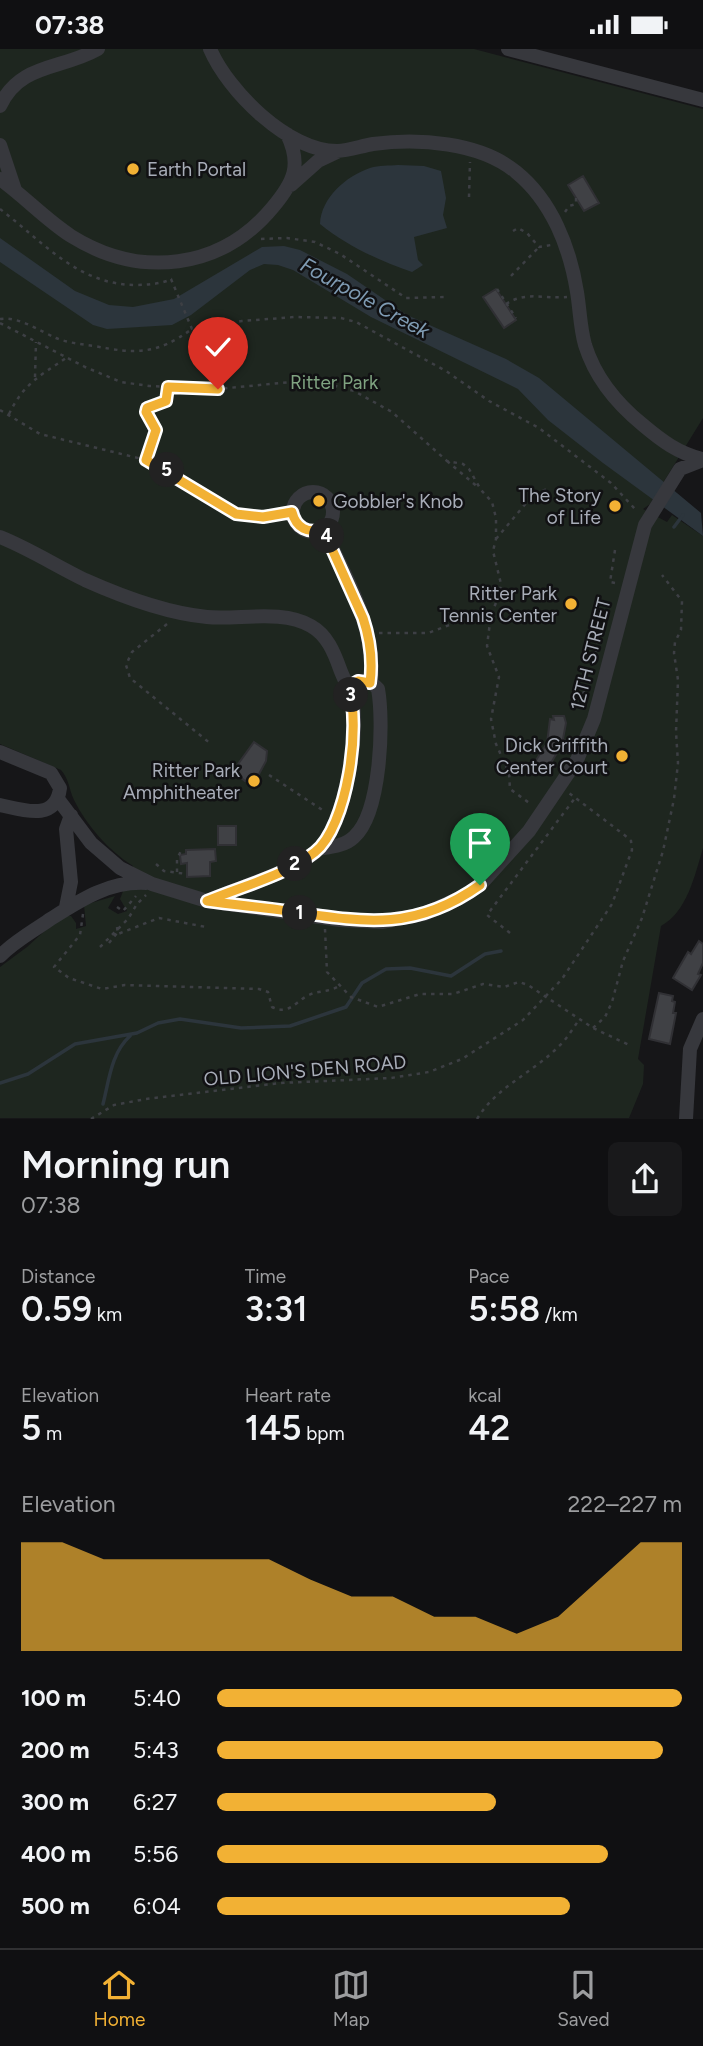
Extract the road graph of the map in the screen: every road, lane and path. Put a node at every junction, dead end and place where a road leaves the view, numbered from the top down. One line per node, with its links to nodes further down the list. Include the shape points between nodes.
1 (98, 49): 5 (street, via 23,76)
2 (209, 49): 6 (street, via 238,92)
3 (508, 49): 4 (street)
4 (703, 100)
5 (0, 106)
6 (287, 134): 8 (street); 11 (street, via 294,154)
7 (0, 145): 12 (street)
8 (338, 151): 11 (street, via 318,161); 16 (street, via 409,142 485,155 522,177)
9 (470, 171): 13 (path)
10 (0, 179): 12 (street)
11 (290, 186): 18 (street)
12 (15, 191): 18 (street, via 78,240 130,259 159,263 189,260)
13 (469, 197)
14 (576, 197): 16 (path, via 576,204)
15 (0, 209): 23 (path, via 90,276 128,284)
16 (559, 219): 39 (street, via 585,345 599,376 622,407 660,440)
17 (513, 231): 20 (path, via 524,231)
18 (244, 235): 25 (path, via 315,242 407,298)
19 (553, 244): 20 (path)
20 (539, 247): 22 (path)
21 (173, 274): 23 (path)
22 (511, 276)
23 (172, 279): 30 (path)
24 (498, 289): 27 (path)
25 (445, 297)
26 (567, 297): 27 (path, via 523,295)
27 (507, 304): 28 (path)
28 (516, 318)
29 (0, 321): 30 (path, via 13,319 59,339 139,353 163,347); 31 (path)
30 (191, 327): 42 (path, via 295,317 356,322 539,428 611,483)
31 (36, 342): 32 (path); 33 (path)
32 (66, 358): 33 (path); 34 (path, via 121,382)
33 (35, 377): 36 (path)
34 (168, 387): 37 (path, via 166,401 147,408 156,430); 38 (path, via 332,385 354,391 392,412)
35 (0, 410): 36 (path)
36 (9, 414): 37 (path, via 40,434)
37 (146, 460): 43 (path, via 236,514 263,517)
38 (447, 461): 41 (path); 41 (path, via 469,468)
39 (703, 461): 77 (street, 12TH STREET, via 684,466 675,475 640,538 577,761 544,812 480,885 424,914 383,922)
40 (549, 488): 46 (path, via 532,496)
41 (481, 490): 46 (path, via 495,509)
42 (635, 509)
43 (292, 512): 44 (street, via 303,529); 44 (street, via 302,495 322,494 333,511)
44 (323, 529): 55 (street, via 368,633)
45 (0, 537): 50 (street, via 108,589)
46 (496, 539): 51 (path, via 493,551 501,584)
47 (615, 550): 49 (path, via 610,582)
48 (662, 575): 93 (path, via 682,601 674,653 678,763 674,799 642,918 612,1002)
49 (615, 583)
50 (175, 612): 56 (street, via 304,622 330,645); 60 (path, via 162,629 132,652 126,671 135,685)
51 (491, 614): 52 (path, via 428,633); 68 (path, via 487,646 499,677 492,731 509,773 510,789)
52 (377, 633)
53 (592, 636): 54 (path, via 598,638)
54 (597, 659)
55 (370, 683): 56 (street, via 358,681); 71 (street, via 378,688 380,713 371,806 354,838)
56 (348, 687): 71 (street, via 354,712 347,784)
57 (584, 691): 58 (path, via 580,701)
58 (587, 703)
59 (571, 739): 62 (path, via 565,751)
60 (211, 744)
61 (0, 752): 66 (street, 12TH STREET, via 51,773 59,783)
62 (559, 752)
63 (269, 775): 69 (path)
64 (569, 793): 65 (path)
65 (575, 798): 85 (path, via 487,915); 90 (path, OLD LION'S DEN ROAD, via 631,841 632,851 612,904)
66 (58, 799): 67 (street, via 50,809 38,812); 70 (street, 12TH STREET)
67 (0, 805)
68 (536, 807)
69 (326, 812)
70 (71, 815): 76 (street, 12TH STREET, via 108,859); 78 (street, via 66,829 71,882)
71 (318, 849): 77 (street, via 284,870)
72 (181, 851): 74 (path)
73 (156, 864): 74 (path, via 164,871)
74 (177, 872): 75 (path)
75 (187, 874)
76 (152, 884): 77 (street, 12TH STREET); 78 (street, via 108,889)
77 (207, 901)
78 (66, 907): 88 (street)
79 (117, 907): 82 (path, via 123,911 132,898 147,893)
80 (83, 908): 89 (path, via 80,935 54,967 91,987 259,989 268,992 272,1007 284,1010 307,996)
81 (326, 926): 89 (path, via 327,972)
82 (117, 927): 84 (path); 86 (path)
83 (206, 927): 84 (path, via 159,918)
84 (117, 933): 86 (path)
85 (510, 933)
86 (106, 939): 87 (path)
87 (100, 947)
88 (0, 956)
89 (339, 986): 90 (path, via 351,997 378,1007 420,994 453,994 484,984 504,987 519,982)
90 (545, 998): 92 (path); 95 (path, OLD LION'S DEN ROAD, via 493,1040 429,1072 146,1099 114,1105)
91 (703, 1019): 97 (street, via 690,1049)
92 (579, 1020): 93 (path); 96 (path, via 559,1046 505,1087)
93 (593, 1028): 94 (path)
94 (629, 1045)
95 (91, 1118)
96 (477, 1118)
97 (686, 1118)

